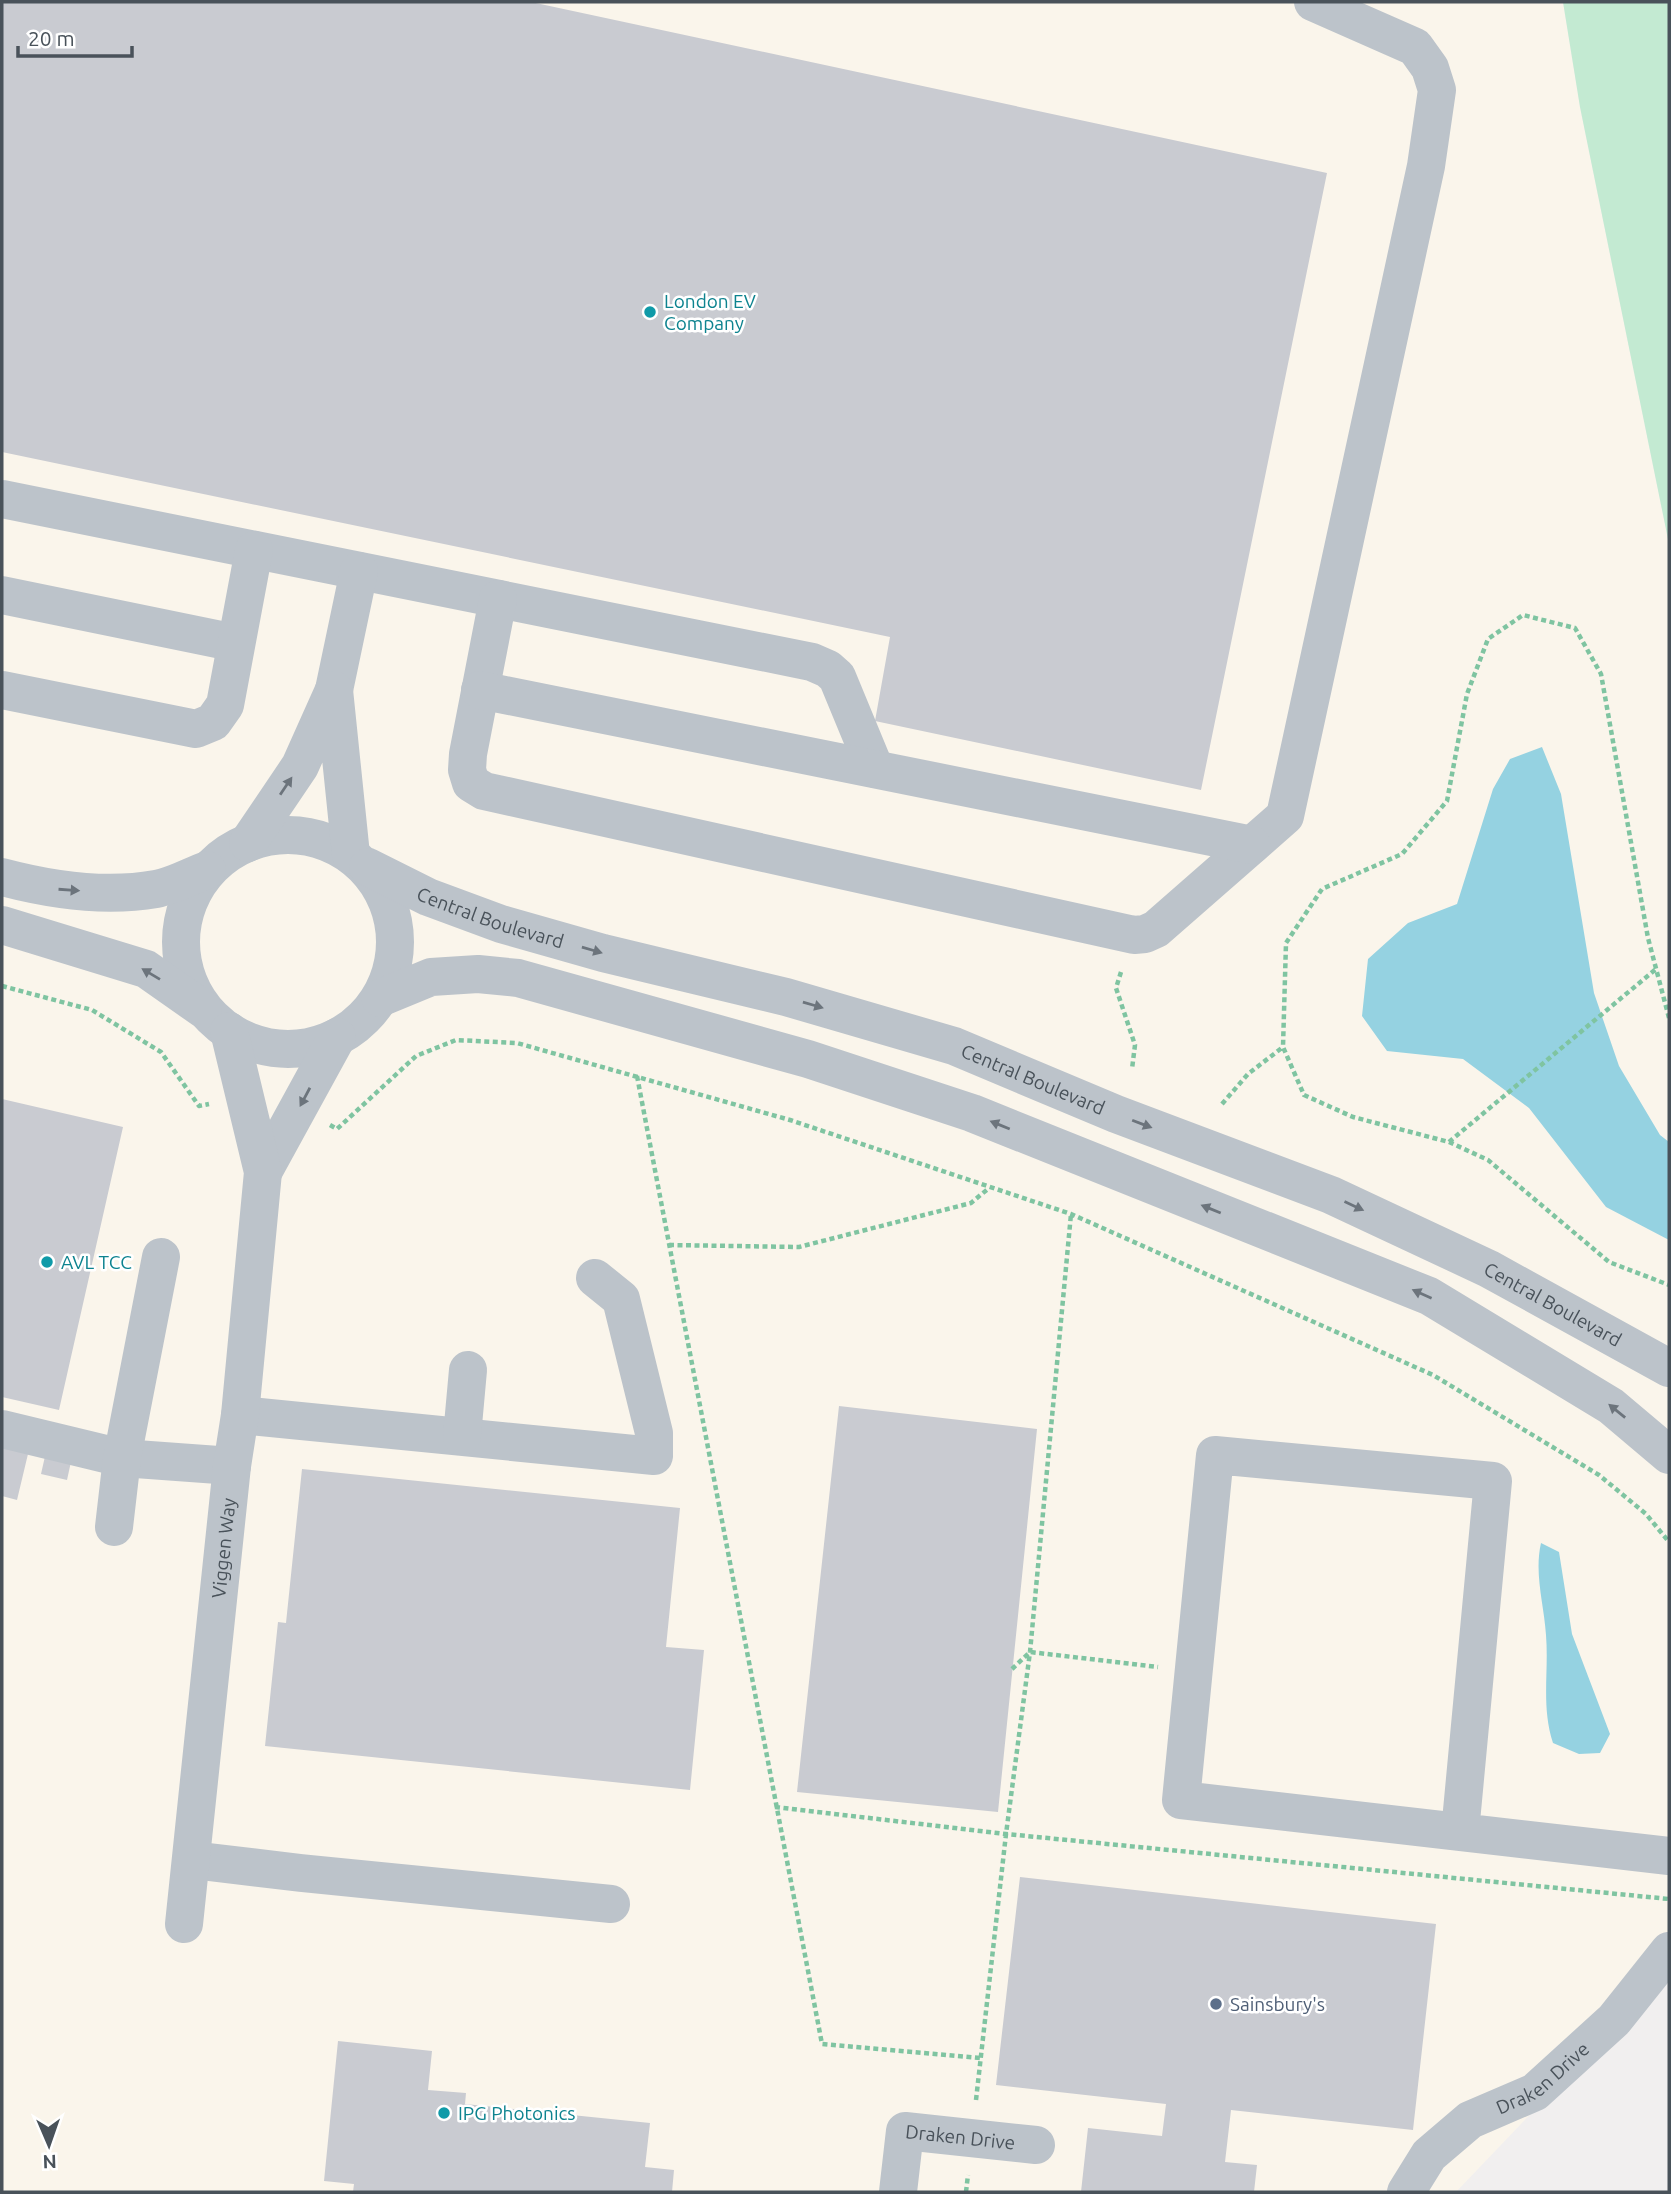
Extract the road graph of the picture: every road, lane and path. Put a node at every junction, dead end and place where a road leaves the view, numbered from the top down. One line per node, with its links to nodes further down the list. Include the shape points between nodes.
1 (1313, 2): 13 (street, via 1415,47 1430,68 1437,90 1423,179 1285,816)
2 (2, 499): 3 (street)
3 (254, 550): 4 (street); 7 (street)
4 (359, 571): 6 (street); 9 (street)
5 (2, 595): 7 (street)
6 (498, 599): 10 (street); 11 (street, via 812,662 828,669 837,677)
7 (236, 643): 8 (street, via 225,705 213,722 197,729)
8 (2, 690)
9 (334, 690): 12 (street, one-way to 9, via 300,766); 14 (street)
10 (480, 690): 11 (street); 18 (street, via 467,770 471,783 484,791)
11 (875, 769): 13 (street)
12 (248, 843): 14 (street, via 272,836 299,836 327,842); 15 (street, via 226,853)
13 (1252, 845): 18 (street, via 1156,929)
14 (359, 861): 21 (street, via 389,903 394,920 392,971); 39 (street, Central Boulevard, one-way to 39, via 428,897 501,924 786,997 954,1046 1116,1114 1331,1195 1489,1269)
15 (207, 870): 16 (street, one-way to 15, via 40,888 116,893 159,888); 23 (street, via 184,913 181,940 191,988)
16 (2, 877)
17 (2, 925): 23 (street, one-way to 17, via 146,969)
18 (1134, 935): 26 (path, via 1116,988 1135,1045)
19 (1656, 969): 22 (path); 25 (path, via 1601,674 1575,628 1523,615 1488,639 1467,694 1447,801 1402,854 1322,889 1286,943); 31 (path)
20 (2, 986): 28 (path, via 92,1010 161,1052 199,1106)
21 (380, 998): 24 (street, via 363,1019); 44 (street, one-way to 21, via 1611,1406 1429,1296 972,1113 808,1059 518,978 478,974 431,977)
22 (1669, 1018)
23 (218, 1021): 24 (street, via 253,1044 279,1048 301,1048); 28 (street, Viggen Way)
24 (337, 1037): 30 (street, Viggen Way, one-way to 30)
25 (1283, 1047): 29 (path, via 1248,1074); 31 (path, via 1304,1095 1353,1117)
26 (1132, 1069)
27 (637, 1076): 30 (path, via 517,1043 456,1040 416,1056 337,1129); 33 (path, via 790,1120); 35 (path)
28 (246, 1096): 32 (street, Viggen Way)
29 (1222, 1104)
30 (300, 1108): 32 (street, Viggen Way)
31 (1449, 1142): 38 (path, via 1488,1160 1609,1262)
32 (263, 1172): 41 (street, Viggen Way)
33 (989, 1188): 34 (path); 35 (path, via 971,1203 799,1247)
34 (1071, 1213): 48 (path, via 1433,1375 1599,1475 1646,1514); 49 (path)
35 (669, 1245): 52 (path)
36 (161, 1257): 45 (street)
37 (595, 1278): 43 (street, via 621,1299 654,1433 654,1456)
38 (1669, 1285)
39 (1669, 1367)
40 (468, 1370): 43 (street)
41 (240, 1415): 43 (street); 46 (street, Viggen Way)
42 (2, 1429): 45 (street)
43 (462, 1436)
44 (1669, 1455)
45 (122, 1458): 46 (street); 47 (street)
46 (232, 1466): 56 (street, Viggen Way)
47 (114, 1527)
48 (1669, 1542)
49 (1030, 1652): 50 (path); 51 (path); 54 (path)
50 (1012, 1669)
51 (1194, 1671): 53 (street, via 1181,1800); 53 (street, via 1215,1455 1493,1480)
52 (775, 1807): 54 (path); 61 (path, via 822,2043)
53 (1460, 1832): 55 (street)
54 (1006, 1834): 57 (path); 61 (path)
55 (1669, 1856)
56 (192, 1860): 58 (street); 59 (street, Viggen Way)
57 (1669, 1899)
58 (611, 1904)
59 (184, 1924)
60 (1669, 1951): 66 (street, Draken Drive, via 1614,2020 1535,2092 1470,2120 1429,2155)
61 (980, 2058): 62 (path)
62 (972, 2138): 63 (street, Draken Drive); 64 (street, Draken Drive, via 905,2131); 65 (path)
63 (1036, 2145)
64 (898, 2192)
65 (966, 2192)
66 (1406, 2192)

